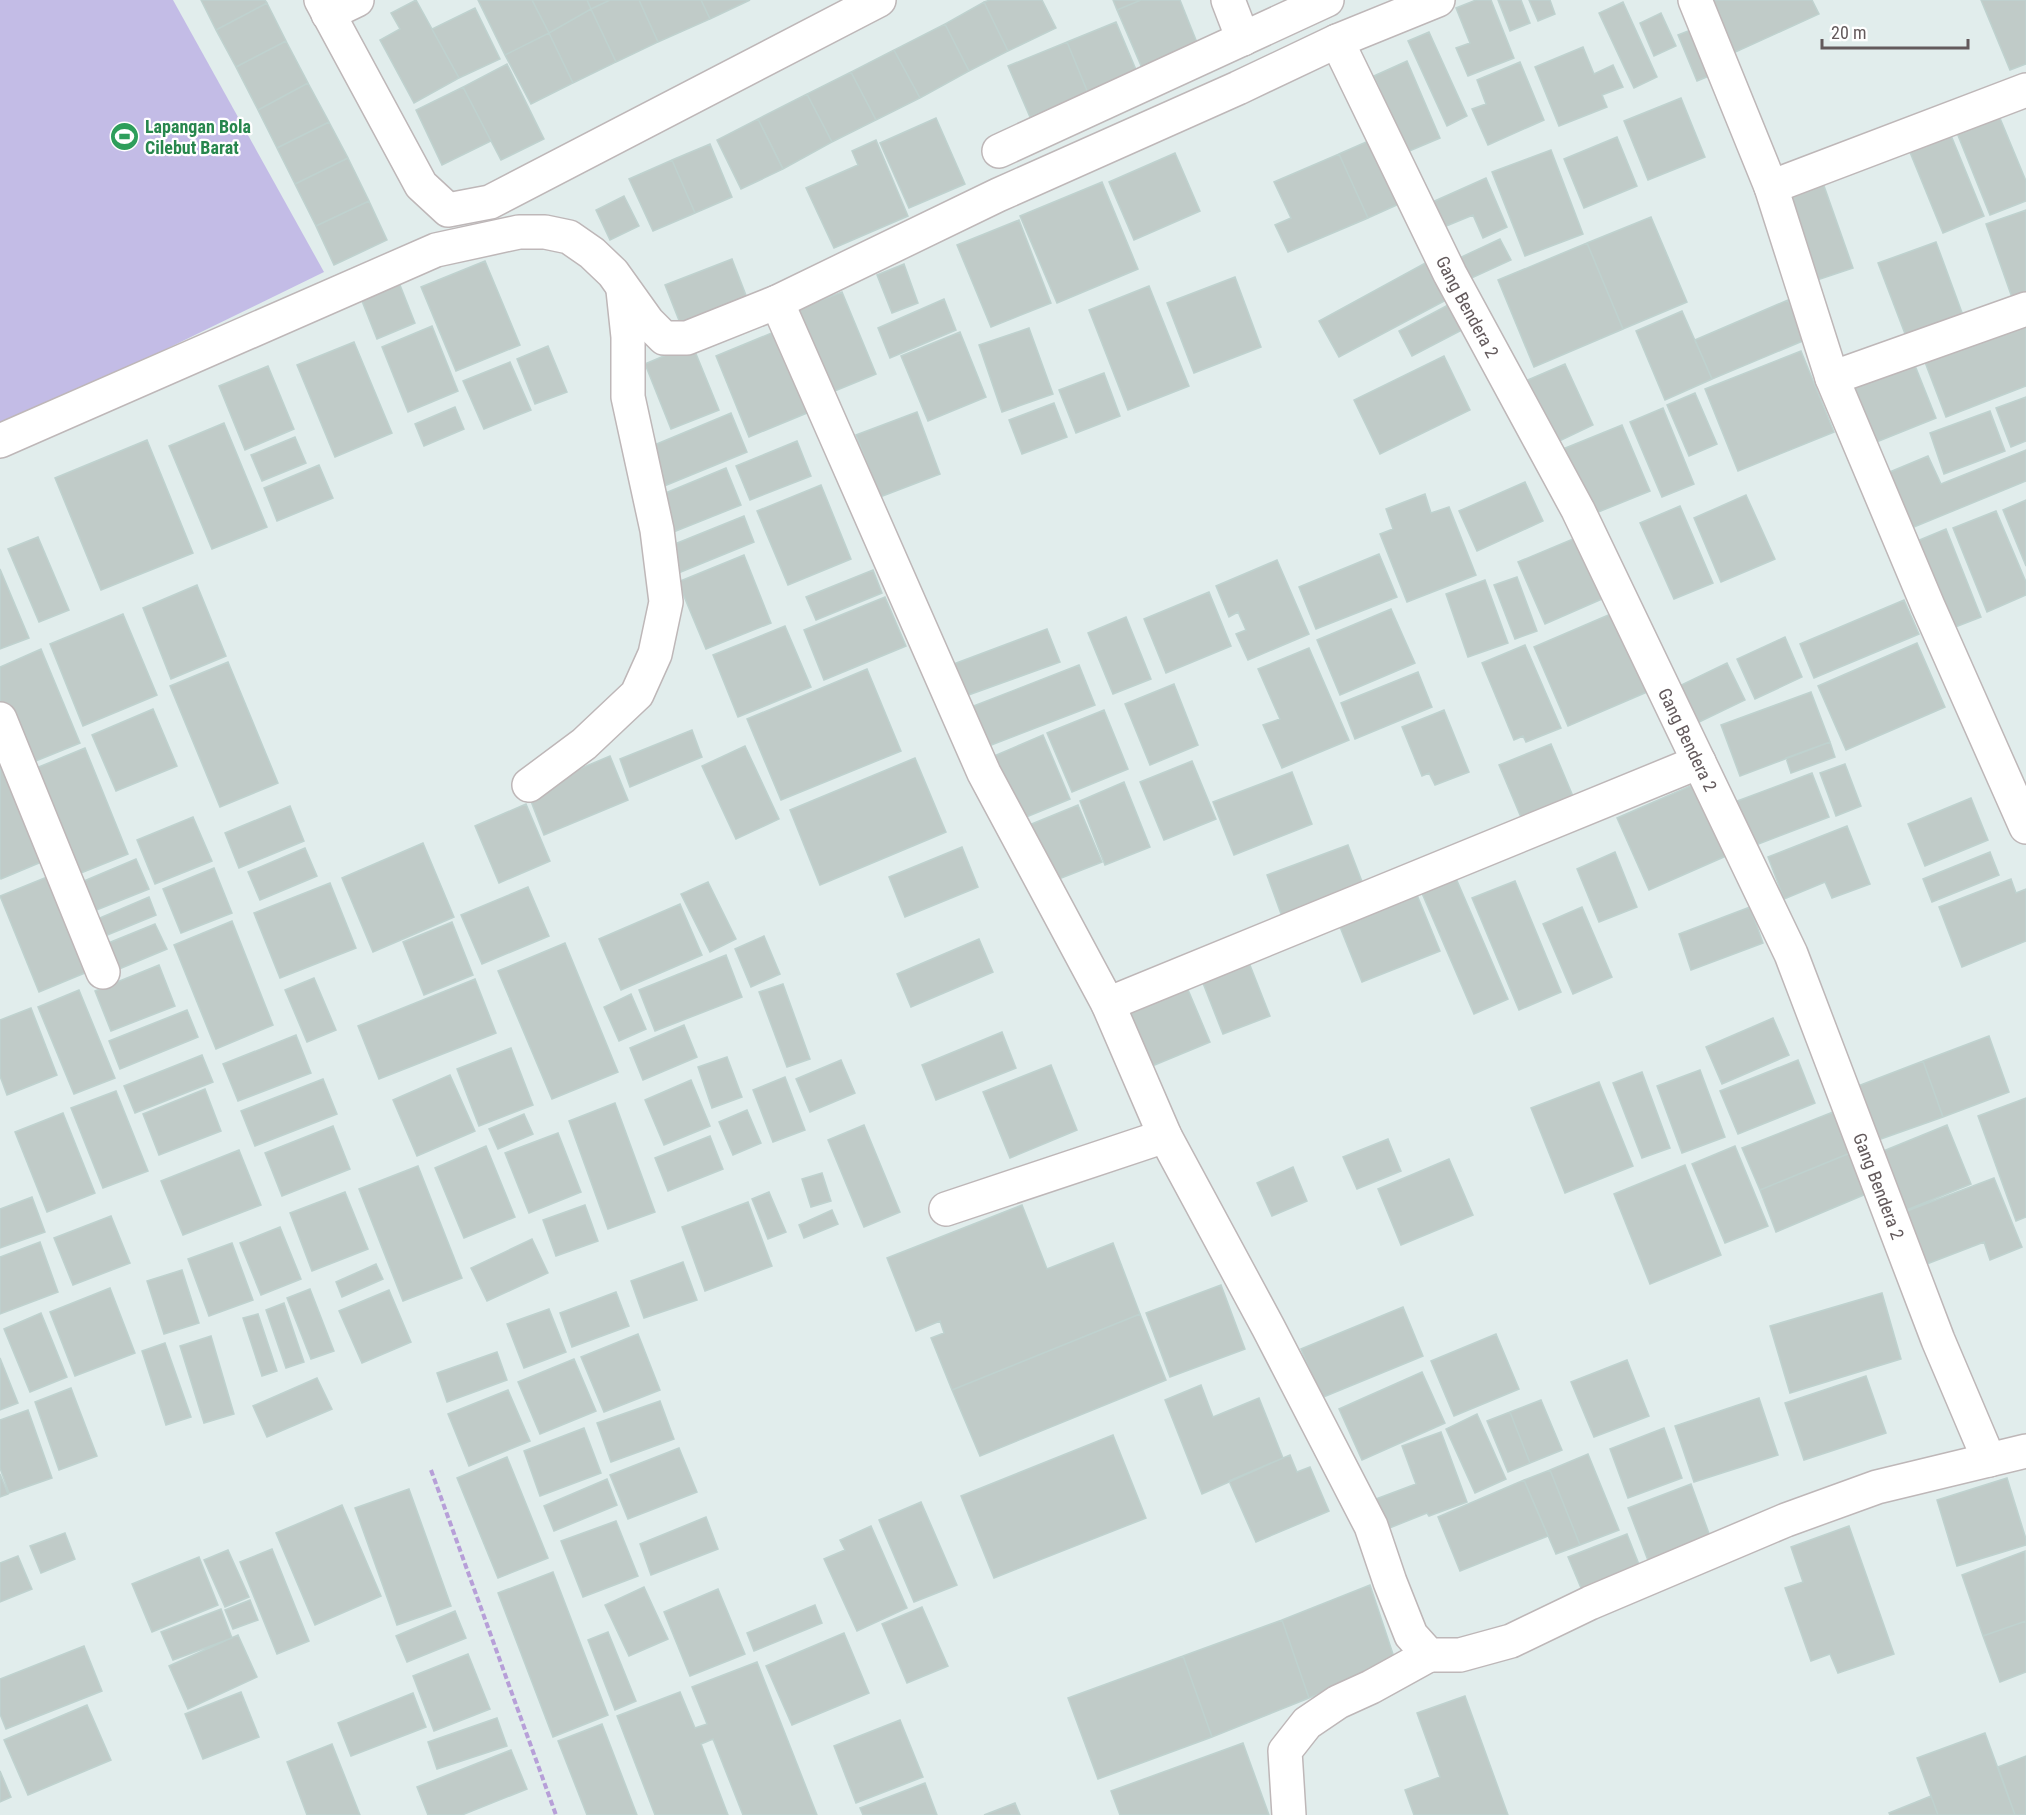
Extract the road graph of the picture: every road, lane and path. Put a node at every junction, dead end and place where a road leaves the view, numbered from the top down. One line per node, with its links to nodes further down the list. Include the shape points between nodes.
1 (879, 0): 6 (street, via 490,202 448,210 421,185)
2 (1228, 0): 7 (street)
3 (1327, 0): 7 (street)
4 (1438, 0): 8 (street)
5 (1695, 0): 11 (street)
6 (335, 5)
7 (1244, 39): 10 (street)
8 (1337, 41): 13 (street, via 998,195); 18 (street, Gang Bendera 2, via 1450,274 1578,510)
9 (2026, 90): 11 (street)
10 (999, 151)
11 (1771, 187): 15 (street)
12 (622, 285): 13 (street, via 664,338 687,338); 16 (street, via 592,253 569,237 519,232 436,250); 19 (street, via 628,337 628,397 657,530 666,602 655,654 637,694 584,744)
13 (777, 302): 22 (street, via 984,773)
14 (2026, 309): 15 (street)
15 (1832, 378): 20 (street)
16 (0, 441)
17 (0, 719): 21 (street)
18 (1700, 762): 22 (street); 26 (street, Gang Bendera 2, via 1791,954 1938,1340)
19 (529, 785)
20 (2026, 827)
21 (103, 972)
22 (1108, 1004): 23 (street)
23 (1164, 1136): 24 (street); 28 (street, via 1371,1526 1411,1635)
24 (946, 1209)
25 (2026, 1451): 26 (street)
26 (1989, 1460): 28 (street, via 1877,1487 1786,1520 1511,1641 1460,1655)
27 (431, 1470): 29 (path)
28 (1429, 1655): 30 (street, via 1338,1702 1307,1724 1285,1751)
29 (556, 1815)
30 (1289, 1815)

